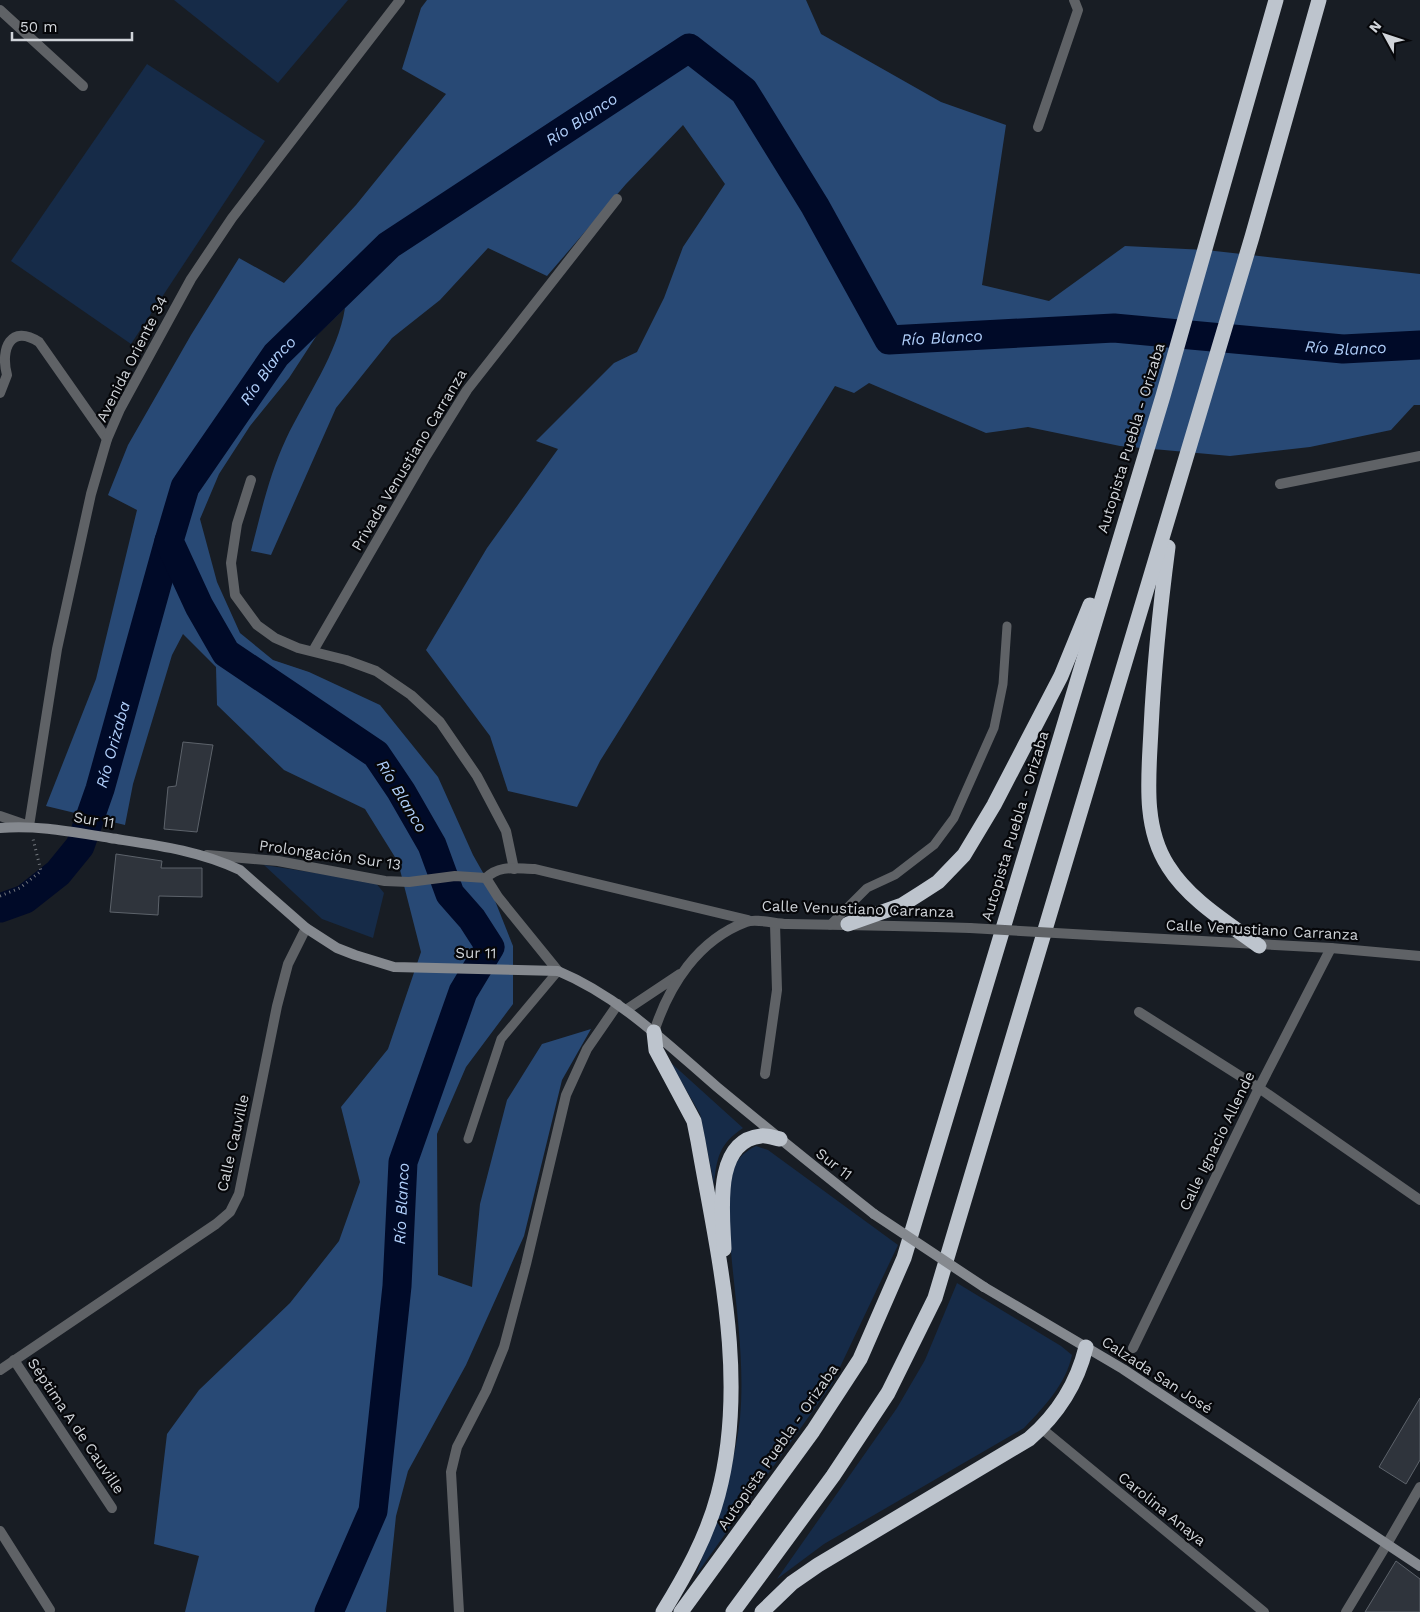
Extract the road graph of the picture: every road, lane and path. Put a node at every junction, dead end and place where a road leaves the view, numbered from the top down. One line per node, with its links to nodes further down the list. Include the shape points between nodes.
1 (400, 0): 10 (street, Avenida Oriente 34, via 232,218 191,279)
2 (1074, 0): 7 (street, via 1078,10)
3 (1276, 0): 15 (highway, Autopista Puebla - Orizaba, via 1206,250)
4 (1319, 0): 14 (highway)
5 (0, 10): 6 (street)
6 (83, 86)
7 (1038, 127)
8 (617, 199): 17 (street, Privada Venustiano Carranza, via 467,390)
9 (0, 393): 10 (street, via 7,375 1,364 1,352 7,341 19,335 29,336 39,342)
10 (107, 439): 19 (street, Avenida Oriente 34, via 90,494 57,649)
11 (1420, 456): 13 (street)
12 (251, 480): 17 (street, via 237,524 230,563 236,595 256,625 275,638)
13 (1280, 484)
14 (1173, 503): 30 (highway, via 1154,653 1148,800 1153,828 1167,865 1178,880 1210,910); 59 (highway, via 935,1298 888,1392 833,1476)
15 (1124, 523): 27 (highway, via 1061,676 964,856 938,882 915,897); 58 (highway, Autopista Puebla - Orizaba, via 904,1258 860,1358 814,1431)
16 (1007, 626): 28 (lane, via 1003,684 994,728 954,818 934,845 896,874 867,888)
17 (314, 651): 22 (street, via 376,671 411,695 440,722 477,776 506,831)
18 (0, 816): 19 (street)
19 (30, 826): 20 (main road, Sur 11); 21 (main road, Sur 11, via 169,846); 24 (path, via 41,871 20,888)
20 (0, 828)
21 (202, 855): 23 (street, Prolongación Sur 13, via 278,860 385,881 409,882 455,876); 29 (main road, Sur 11, via 240,870)
22 (514, 868): 23 (street, Calle Venustiano Carranza, via 493,871); 25 (street, Calle Venustiano Carranza, via 535,869)
23 (484, 878): 33 (street)
24 (0, 896)
25 (748, 920): 26 (street, Calle Venustiano Carranza); 34 (street, via 701,951)
26 (775, 924): 28 (street, Calle Venustiano Carranza); 38 (street, via 777,990)
27 (848, 924): 28 (street, Calle Venustiano Carranza); 30 (street, Calle Venustiano Carranza, bridge, via 970,928)
28 (830, 925)
29 (306, 928): 33 (main road, Sur 11, via 337,948 394,967); 47 (street, Calle Cauville, via 288,964 239,1194 230,1212)
30 (1260, 946): 31 (street, Calle Venustiano Carranza)
31 (1331, 948): 32 (street, Calle Venustiano Carranza); 39 (street, Calle Ignacio Allende)
32 (1420, 956)
33 (558, 971): 35 (main road, Sur 11, via 578,979); 40 (lane, via 501,1039)
34 (683, 972): 35 (street); 37 (street, via 667,997)
35 (622, 1007): 37 (main road, Sur 11); 56 (street, via 587,1049 566,1095 504,1347 486,1392 457,1446 451,1472)
36 (1140, 1012): 39 (street)
37 (654, 1032): 41 (main road, Sur 11); 44 (highway, via 659,1056 694,1121)
38 (765, 1074)
39 (1259, 1088): 42 (street); 46 (street, Calle Ignacio Allende)
40 (468, 1139)
41 (780, 1140): 43 (main road, Sur 11); 44 (highway, via 762,1136 746,1141 730,1157 725,1171 722,1195)
42 (1420, 1200)
43 (874, 1214): 45 (main road, Calzada San José, bridge, via 984,1287)
44 (728, 1326): 57 (highway, via 732,1389 718,1496 686,1574)
45 (1086, 1347): 49 (highway, via 1074,1384); 53 (main road, Calzada San José)
46 (1133, 1348)
47 (14, 1360): 48 (street, Calle Cauville); 51 (street, Séptima A de Cauville)
48 (0, 1370)
49 (1041, 1428): 60 (highway, via 1010,1452 818,1565 792,1583); 61 (street, Carolina Anaya)
50 (1420, 1486): 53 (street)
51 (112, 1508)
52 (0, 1531): 55 (street)
53 (1387, 1544): 54 (main road, Calzada San José); 62 (street)
54 (1420, 1566)
55 (50, 1610)
56 (459, 1612)
57 (663, 1612)
58 (681, 1612)
59 (733, 1612)
60 (762, 1612)
61 (1264, 1612)
62 (1346, 1612)

